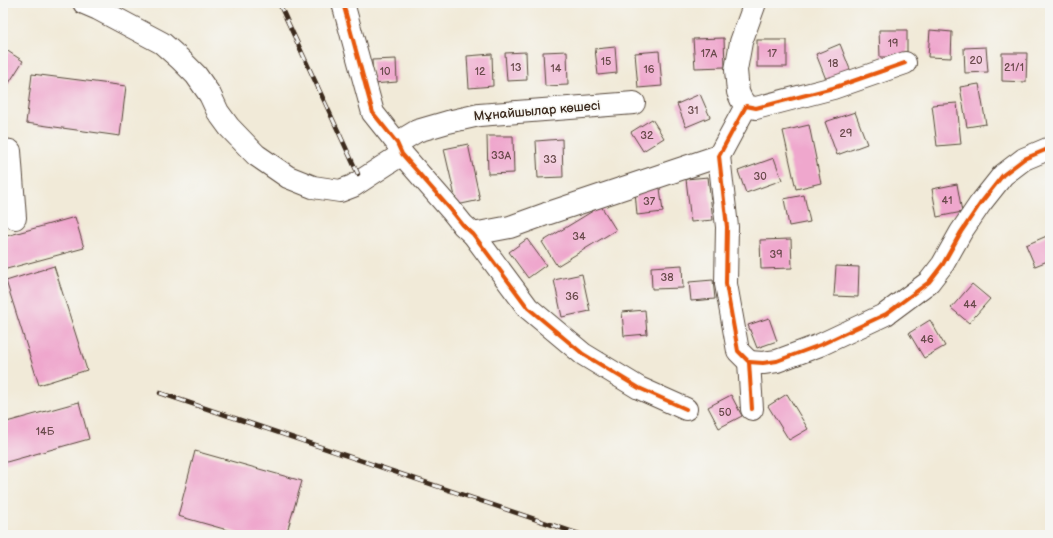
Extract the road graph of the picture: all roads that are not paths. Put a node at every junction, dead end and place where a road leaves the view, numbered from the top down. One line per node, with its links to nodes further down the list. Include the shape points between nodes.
1 (84, 3): 7 (street, Мұнайшылар көшесі, via 162,43 196,75 218,112 256,155 288,177 313,186 340,191 354,186)
2 (343, 3): 7 (street, via 373,113)
3 (755, 3): 6 (street, via 741,42 736,70 738,92)
4 (905, 62): 6 (street, via 833,88 756,108)
5 (634, 103): 7 (street, Мұнайшылар көшесі, via 479,115 417,131)
6 (746, 106): 10 (street)
7 (400, 148): 12 (street, via 463,225)
8 (1050, 148): 13 (street, via 1024,159 1003,175 980,204 929,282 886,314 777,361)
9 (3, 150): 11 (street, via 10,151)
10 (719, 156): 12 (street, via 510,227); 13 (street, via 727,227 726,284 738,350)
11 (14, 218)
12 (474, 234): 14 (street, via 528,308 583,354 639,388)
13 (749, 362): 15 (street)
14 (686, 409)
15 (752, 409)

